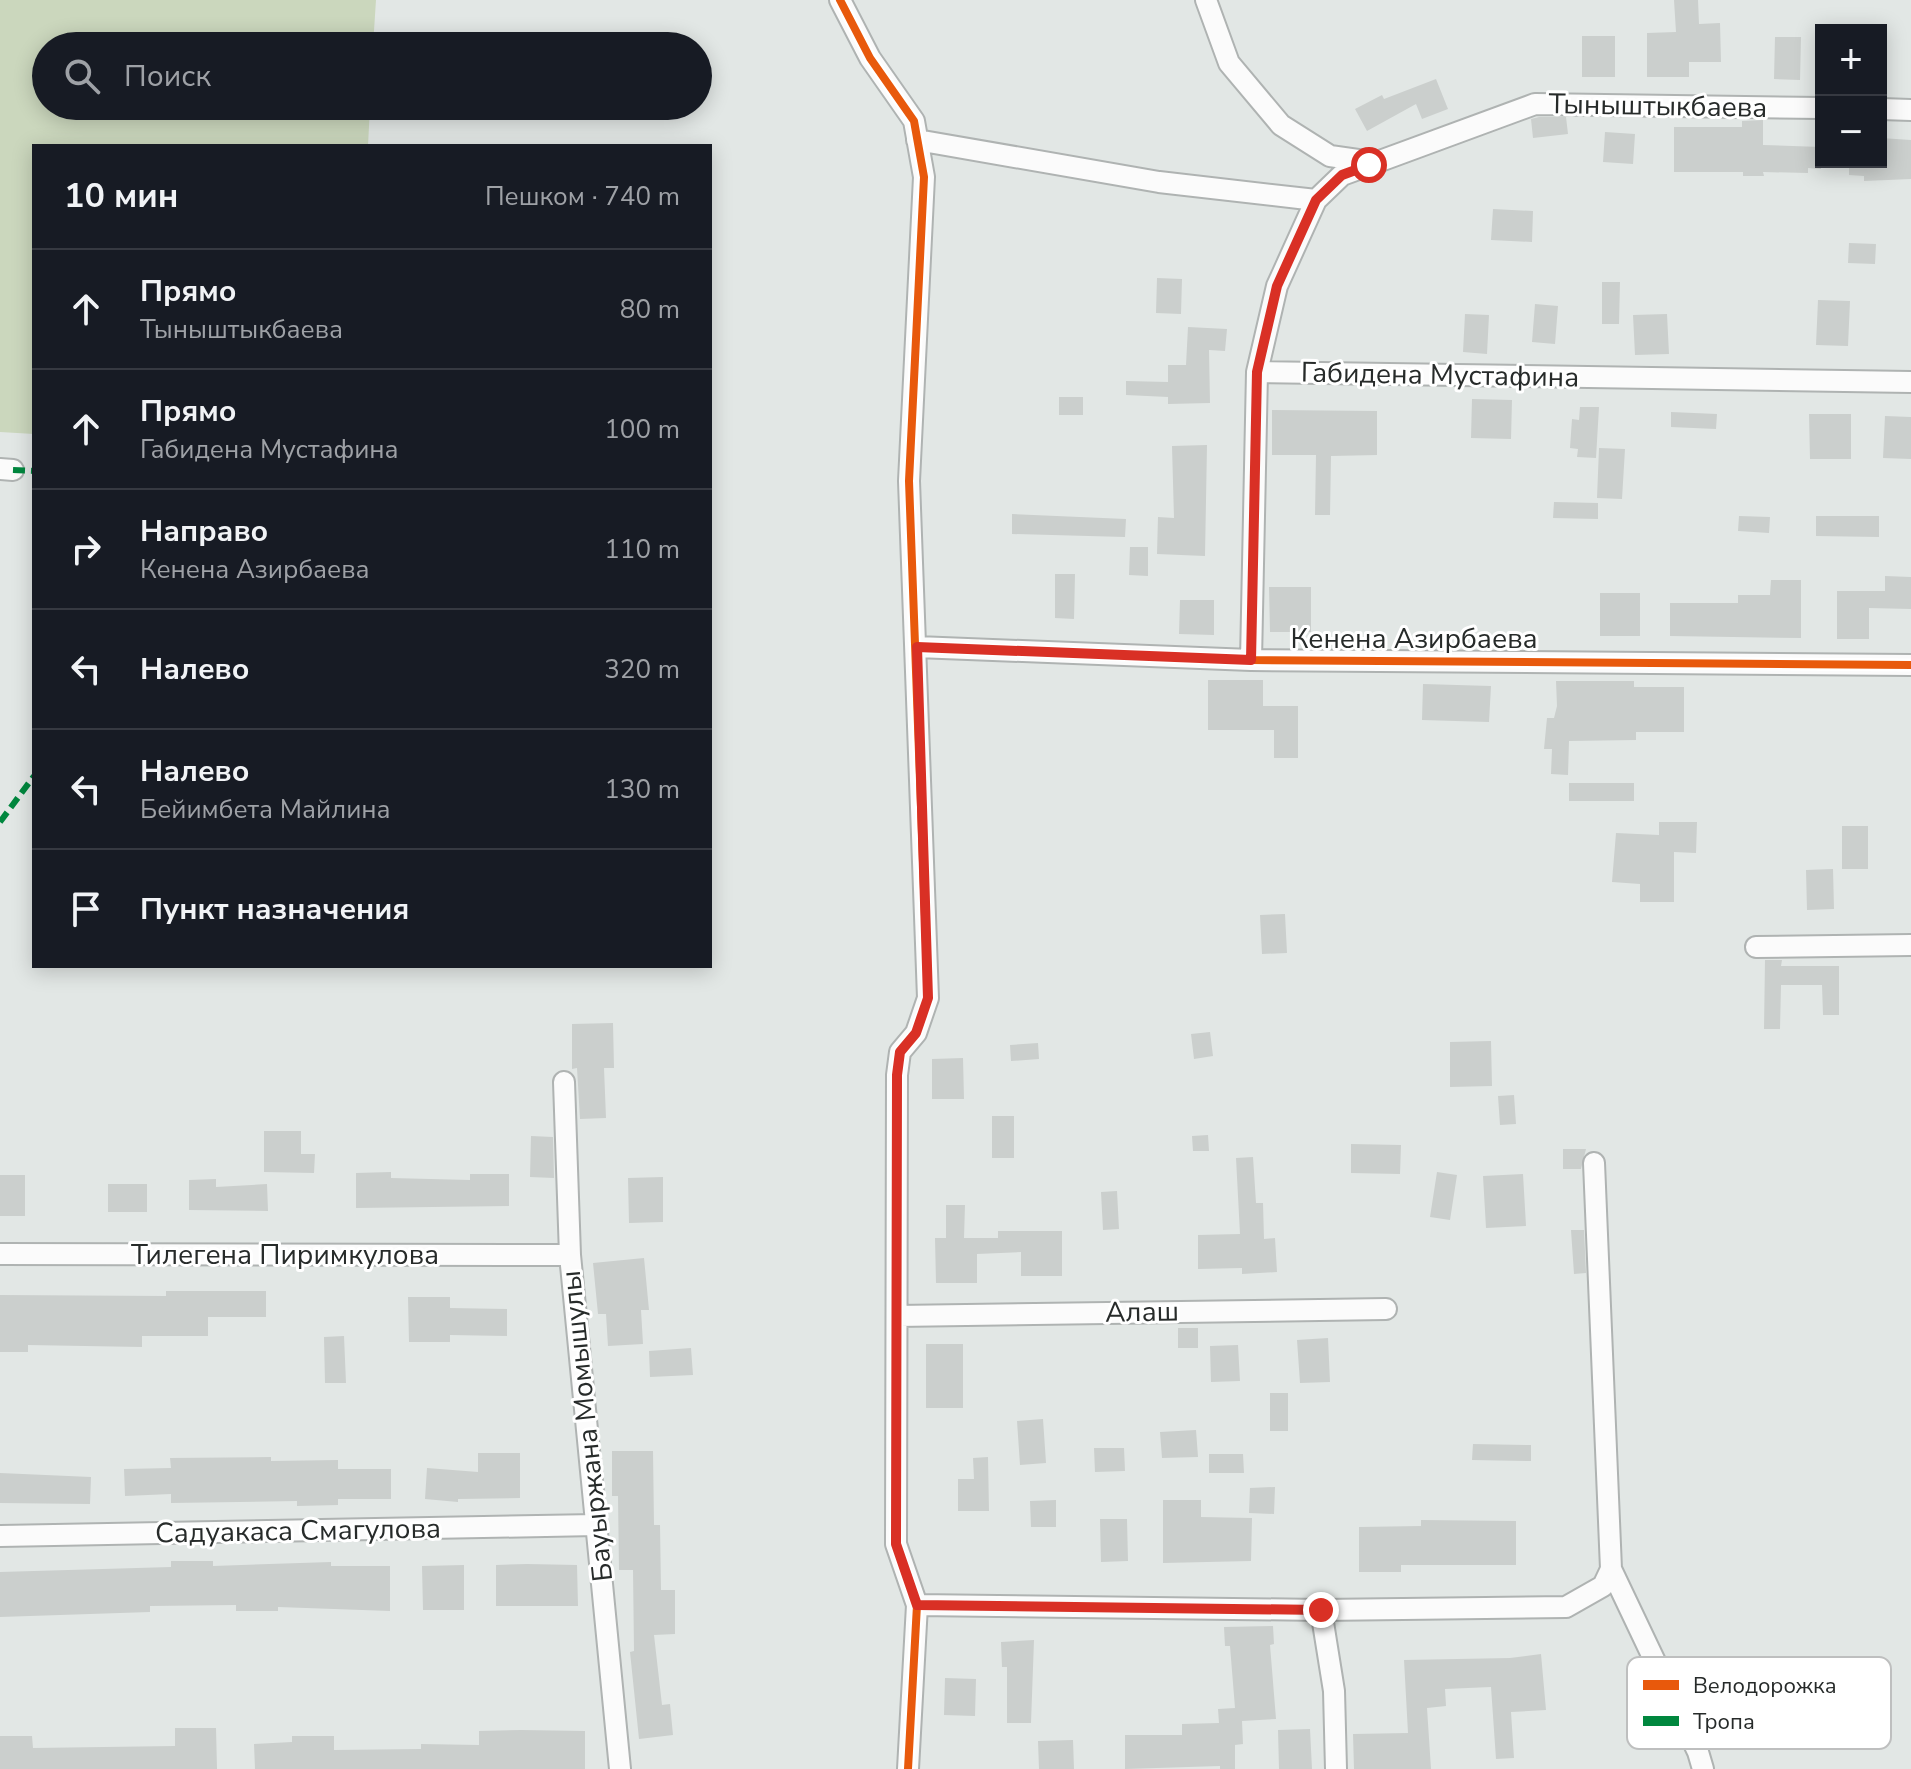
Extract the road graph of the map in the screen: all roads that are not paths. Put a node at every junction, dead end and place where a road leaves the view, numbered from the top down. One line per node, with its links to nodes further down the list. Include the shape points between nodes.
1 (840, 0): 6 (street, via 870,58 914,121)
2 (1206, 0): 7 (street, via 1229,63 1281,125 1330,156)
3 (1815, 108): 7 (street, Тыныштыкбаева, via 1535,104)
4 (1887, 109): 5 (street)
5 (1911, 110)
6 (917, 140): 8 (street, via 1159,182); 11 (street, via 924,177 909,481)
7 (1375, 163): 8 (street, Тыныштыкбаева, via 1342,175)
8 (1316, 200): 9 (street, Тыныштыкбаева, via 1277,286)
9 (1257, 372): 10 (street, Габидена Мустафина); 12 (street)
10 (1911, 382)
11 (917, 647): 12 (street, Кенена Азирбаева); 21 (street, via 928,998 916,1033 900,1052 897,1075)
12 (1251, 660): 13 (street, Кенена Азирбаева)
13 (1911, 665)
14 (1911, 945): 15 (street)
15 (1756, 947)
16 (564, 1082): 19 (street, Бауыржана Момышулы)
17 (1594, 1163): 24 (street)
18 (0, 1254): 19 (street, Тилегена Пиримкулова)
19 (570, 1255): 22 (street, Бауыржана Момышулы)
20 (1386, 1309): 21 (street, Алаш)
21 (897, 1316): 25 (street, via 896,1544)
22 (596, 1525): 23 (street, Садуакаса Смагулова); 29 (street, Бауыржана Момышулы)
23 (0, 1536)
24 (1611, 1569): 26 (street, via 1603,1586 1566,1607); 27 (street)
25 (917, 1605): 26 (street); 30 (street)
26 (1321, 1610): 31 (street, via 1334,1691)
27 (1653, 1657)
28 (1697, 1749): 32 (street)
29 (620, 1769)
30 (908, 1769)
31 (1336, 1769)
32 (1703, 1769)

